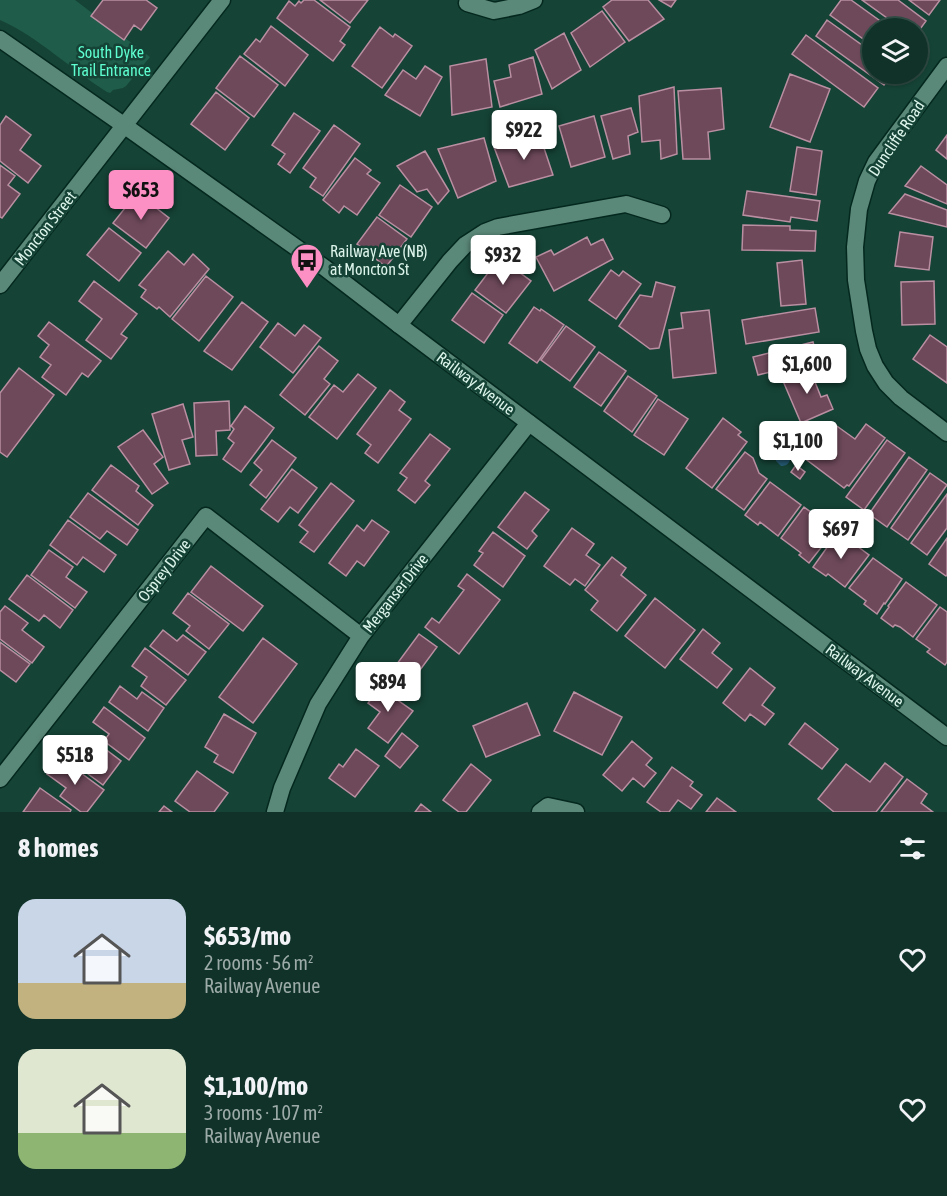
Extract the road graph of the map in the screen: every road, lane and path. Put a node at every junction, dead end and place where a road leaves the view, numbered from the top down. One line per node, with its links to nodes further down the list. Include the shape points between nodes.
1 (222, 0): 6 (street, Moncton Street)
2 (534, 0): 3 (street, via 494,11)
3 (467, 3)
4 (0, 39): 6 (street, Railway Avenue)
5 (947, 66): 11 (street, Duncliffe Road, via 876,162 859,209 855,247 864,331 875,366 901,398)
6 (124, 126): 8 (street, Moncton Street); 9 (street, Railway Avenue)
7 (662, 215): 9 (street, via 626,204 485,232 450,261)
8 (0, 285)
9 (399, 325): 10 (street, Railway Avenue)
10 (529, 423): 12 (street, Merganser Drive); 13 (street, Railway Avenue)
11 (947, 433)
12 (361, 636): 14 (street, Osprey Drive, via 206,516); 16 (street, Merganser Drive, via 318,704)
13 (947, 736)
14 (0, 779)
15 (544, 809): 17 (street)
16 (274, 812)
17 (576, 812)

